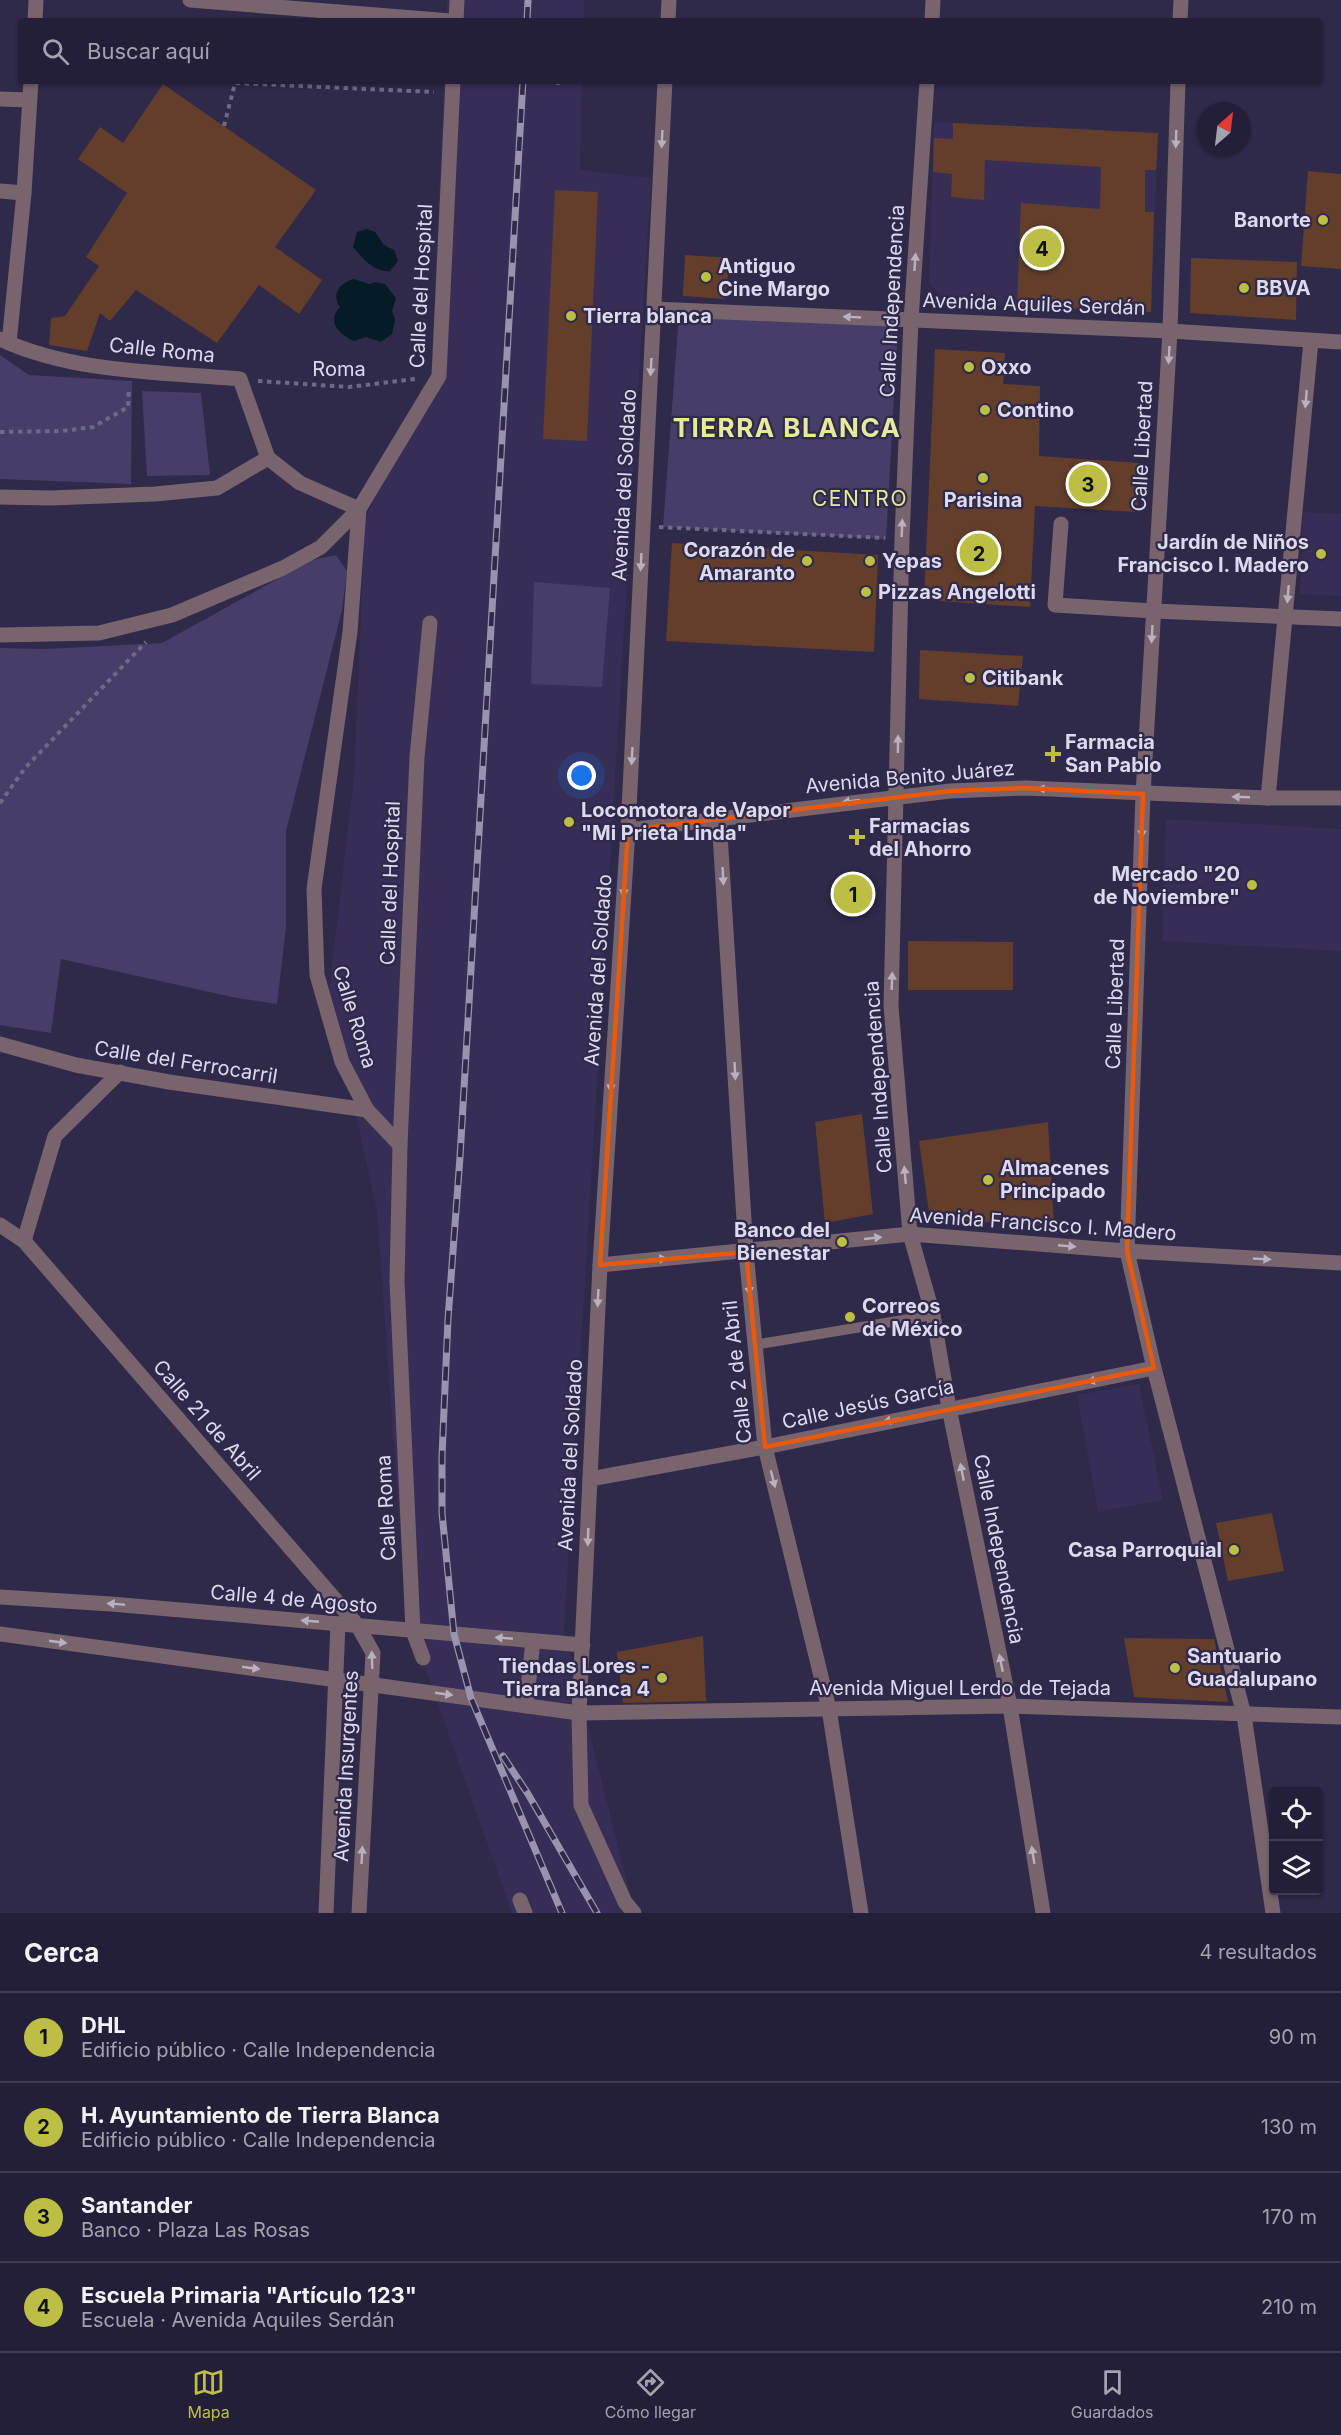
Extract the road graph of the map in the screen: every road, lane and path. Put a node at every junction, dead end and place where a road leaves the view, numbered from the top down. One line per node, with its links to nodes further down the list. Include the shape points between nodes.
1 (36, 0): 7 (street)
2 (190, 0): 8 (street)
3 (457, 0): 9 (street)
4 (669, 0): 10 (street)
5 (933, 0): 11 (street)
6 (1181, 0): 12 (street)
7 (35, 18)
8 (414, 18)
9 (456, 18)
10 (668, 18)
11 (932, 18)
12 (1180, 18)
13 (31, 84): 21 (street)
14 (235, 84): 22 (path)
15 (290, 84): 19 (path)
16 (665, 84): 25 (street, Avenida del Soldado, one-way to 25)
17 (927, 84): 26 (street, Calle Independencia, one-way to 17)
18 (1178, 84): 27 (street, Calle Libertad, one-way to 27)
19 (453, 87): 32 (street, Calle del Hospital)
20 (0, 99): 21 (street)
21 (30, 100): 24 (street)
22 (224, 126)
23 (0, 191): 24 (street)
24 (24, 193): 28 (street)
25 (654, 309): 26 (street, Avenida Aquiles Serdán, one-way to 25); 39 (street, Avenida del Soldado, one-way to 39)
26 (911, 320): 27 (street, Avenida Aquiles Serdán); 40 (street, Calle Independencia, one-way to 26)
27 (1170, 331): 29 (street, Avenida Aquiles Serdán); 41 (street, Calle Libertad, one-way to 41)
28 (4, 341): 31 (street, Calle Roma, via 52,359)
29 (1311, 341): 30 (street, Avenida Aquiles Serdán); 42 (street, one-way to 42)
30 (1341, 342)
31 (130, 370): 33 (street, Calle Roma); 34 (path, via 129,407 93,427)
32 (439, 376): 33 (path, Roma, via 349,387); 37 (street, Calle del Hospital)
33 (240, 379): 35 (street, Calle Roma)
34 (0, 432)
35 (268, 458): 36 (street, via 218,489 51,498); 37 (street, via 300,483)
36 (0, 496)
37 (359, 509): 45 (street, via 321,547 172,615 99,633); 56 (street, Calle Roma, via 350,632 314,889 317,975 342,1062)
38 (1061, 524): 41 (street, via 1055,605)
39 (643, 527): 40 (path); 53 (street, Avenida del Soldado, one-way to 53)
40 (902, 538): 48 (street, Calle Independencia, one-way to 40)
41 (1154, 611): 42 (street); 47 (street, Calle Libertad, one-way to 47)
42 (1285, 617): 43 (street); 49 (street)
43 (1341, 619)
44 (430, 623): 57 (street, Calle del Hospital, via 417,757)
45 (0, 635)
46 (147, 640): 51 (path, via 26,768)
47 (1143, 794): 48 (street, Avenida Benito Juárez, one-way to 48, via 1025,788); 49 (street, Avenida Benito Juárez, one-way to 47); 61 (street, Calle Libertad, one-way to 61)
48 (897, 796): 52 (street, Avenida Benito Juárez, one-way to 52); 59 (street, Calle Independencia, one-way to 48, via 891,1006)
49 (1268, 798): 50 (street, Avenida Benito Juárez)
50 (1341, 798)
51 (0, 803)
52 (719, 818): 53 (street, Avenida Benito Juárez); 62 (street, Calle 2 de Abril, one-way to 62)
53 (628, 830): 64 (street, Avenida del Soldado, one-way to 64)
54 (0, 1044): 55 (street, Calle del Ferrocarril, via 76,1065)
55 (120, 1072): 56 (street, Calle del Ferrocarril, via 169,1083); 60 (street, via 55,1136)
56 (367, 1110): 57 (street, Calle Roma)
57 (400, 1145): 74 (street, Calle Roma, via 397,1281)
58 (0, 1225): 60 (street, Calle 21 de Abril)
59 (910, 1234): 61 (street, Avenida Francisco I. Madero, one-way to 61); 62 (street, Avenida Francisco I. Madero, one-way to 59); 65 (street, Calle Independencia)
60 (24, 1241): 73 (street, Calle 21 de Abril)
61 (1127, 1251): 63 (street, Avenida Francisco I. Madero, one-way to 63); 67 (street, Calle Libertad)
62 (746, 1252): 64 (street, Avenida Francisco I. Madero, one-way to 62); 66 (street, Calle 2 de Abril, one-way to 66)
63 (1341, 1263)
64 (600, 1265): 70 (street, Avenida del Soldado, one-way to 70)
65 (933, 1316): 66 (lane); 68 (street, Calle Independencia)
66 (754, 1345): 69 (street, Calle 2 de Abril)
67 (1154, 1368): 68 (street, Calle Jesús García, one-way to 68); 85 (street, Calle Libertad)
68 (949, 1408): 69 (street, Calle Jesús García, one-way to 69); 82 (street, Calle Independencia, one-way to 68)
69 (765, 1447): 70 (street, Calle Jesús García); 83 (street, Calle 2 de Abril, one-way to 83)
70 (590, 1479): 77 (street, Avenida del Soldado, one-way to 77)
71 (0, 1597): 72 (street, Calle 4 de Agosto, one-way to 71)
72 (338, 1624): 73 (street, Calle 4 de Agosto); 79 (street, Avenida Insurgentes)
73 (358, 1626): 74 (street, Calle 4 de Agosto); 80 (street, Avenida Insurgentes, one-way to 73, via 373,1653)
74 (413, 1630): 76 (street, Calle 4 de Agosto, one-way to 74); 78 (street, Calle Roma)
75 (0, 1634): 79 (street, one-way to 79)
76 (533, 1641): 77 (street, Calle 4 de Agosto); 81 (street)
77 (583, 1645): 84 (street, Avenida del Soldado)
78 (423, 1658)
79 (335, 1680): 80 (street); 87 (street, Avenida Insurgentes)
80 (371, 1684): 81 (street, one-way to 81); 88 (street, Avenida Insurgentes, one-way to 80)
81 (526, 1706): 84 (street)
82 (1010, 1706): 83 (street, Avenida Miguel Lerdo de Tejada); 85 (street, Avenida Miguel Lerdo de Tejada); 91 (street, Calle Independencia, one-way to 82)
83 (829, 1709): 84 (street, Avenida Miguel Lerdo de Tejada); 90 (street, Calle 2 de Abril)
84 (579, 1713): 89 (street, via 580,1804 625,1902)
85 (1244, 1714): 86 (street, Avenida Miguel Lerdo de Tejada); 92 (street, Calle Libertad)
86 (1341, 1717)
87 (326, 1913)
88 (359, 1913)
89 (634, 1913)
90 (861, 1913)
91 (1043, 1913)
92 (1273, 1913)

